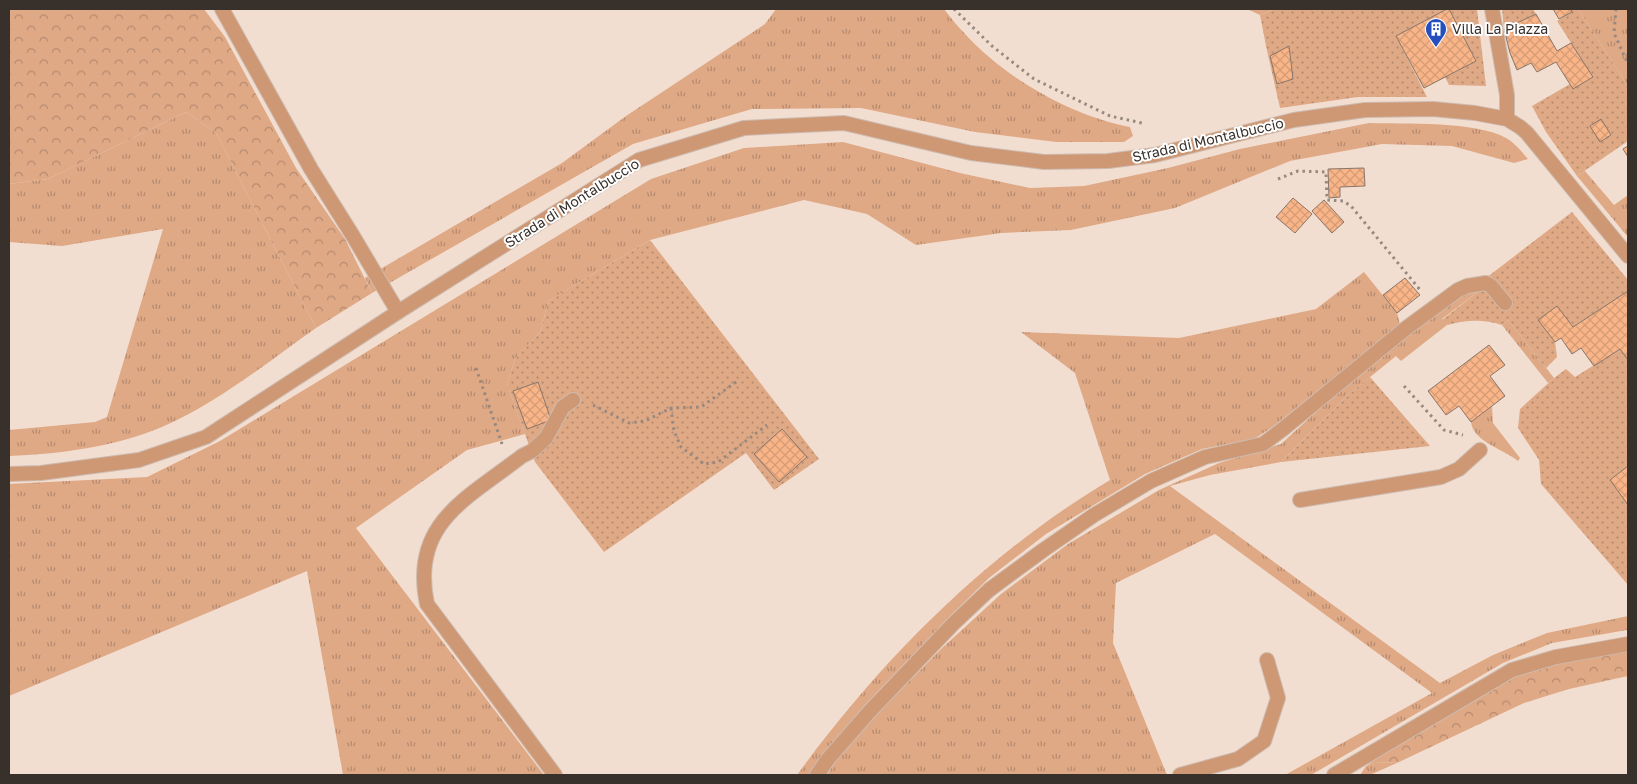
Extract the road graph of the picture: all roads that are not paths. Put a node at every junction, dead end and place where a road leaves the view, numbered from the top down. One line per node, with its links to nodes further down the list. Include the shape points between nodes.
1 (222, 9): 6 (street, via 310,170)
2 (1492, 9): 3 (street, via 1507,95)
3 (1507, 119): 4 (street, Strada di Montalbuccio, via 1534,140); 6 (street, Strada di Montalbuccio, via 1433,109 1365,110 1294,120 1155,155 1108,161 1044,162 971,153 844,123 744,128 639,160)
4 (1628, 256)
5 (1505, 303): 14 (street, via 1486,283 1458,290 1263,444 1205,457 1151,481 1094,515 989,590 870,711)
6 (398, 312): 9 (street, Strada di Montalbuccio, via 206,437 139,460)
7 (573, 400): 13 (street, via 563,407 546,438 532,451 442,520 430,541 423,585 427,604)
8 (1480, 450): 10 (street, via 1459,469 1441,477)
9 (9, 474)
10 (1300, 500)
11 (1628, 644): 16 (street, via 1556,657 1512,670)
12 (1268, 660): 15 (street, via 1278,698 1264,741 1238,759)
13 (555, 775)
14 (817, 775)
15 (1180, 775)
16 (1334, 775)

